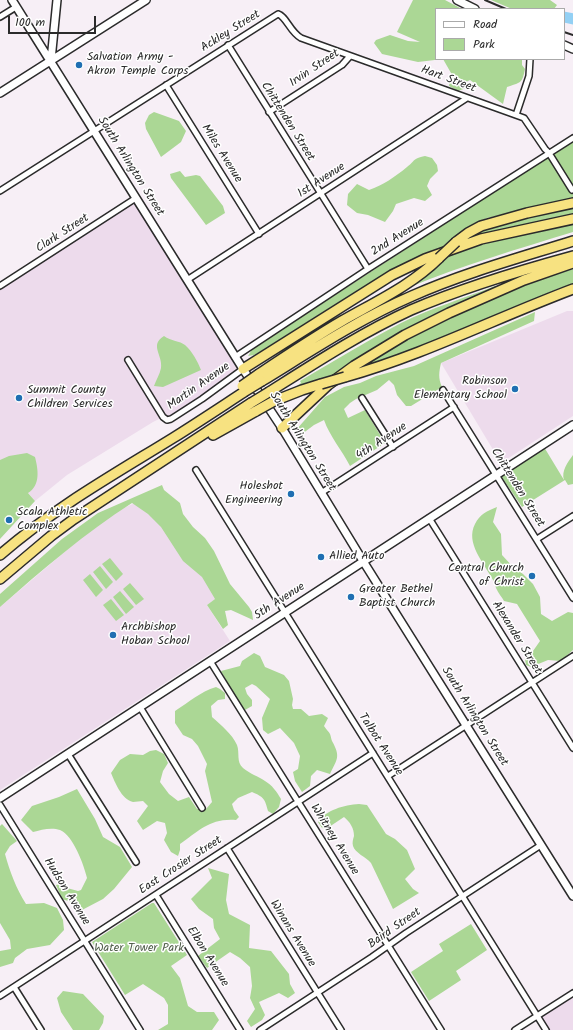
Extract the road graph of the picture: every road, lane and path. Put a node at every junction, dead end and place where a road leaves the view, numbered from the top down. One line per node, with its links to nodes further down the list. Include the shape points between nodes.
1 (12, 0): 5 (main road, South Arlington Street)
2 (57, 0): 11 (main road)
3 (146, 0): 11 (main road)
4 (457, 0): 6 (main road)
5 (16, 7): 7 (street); 11 (main road, South Arlington Street)
6 (473, 8)
7 (0, 17)
8 (288, 25): 9 (street, Ackley Street, via 282,15 278,14); 10 (street, Hart Street, via 301,38)
9 (228, 45): 13 (street, Ackley Street); 16 (street, Chittenden Street)
10 (350, 56): 15 (street, Hart Street); 16 (street, Irvin Street, via 342,65)
11 (50, 60): 14 (main road); 18 (main road, South Arlington Street)
12 (530, 60): 17 (street, via 529,76)
13 (166, 85): 18 (street, Ackley Street); 27 (street, Miles Avenue)
14 (0, 93)
15 (467, 98): 17 (street, Hart Street); 23 (street, 1st Avenue)
16 (270, 112): 23 (street, Chittenden Street)
17 (516, 115): 20 (street, Hart Street, via 524,118)
18 (94, 131): 22 (street, Ackley Street); 24 (main road, South Arlington Street)
19 (573, 138): 20 (street, 2nd Avenue)
20 (549, 153): 21 (street, Hart Street); 31 (street, 2nd Avenue)
21 (572, 190)
22 (0, 191)
23 (321, 194): 27 (street, 1st Avenue); 31 (street, Chittenden Street)
24 (136, 198): 32 (main road, South Arlington Street); 33 (street, Clark Street)
25 (573, 203): 38 (highway, bridge, via 481,226 456,242 412,280 341,321)
26 (573, 219): 37 (highway, via 481,239 425,259 392,275)
27 (259, 234): 32 (street, 1st Avenue)
28 (573, 241): 38 (highway, via 470,273 412,296 358,322)
29 (573, 256): 41 (highway, bridge, via 495,278 411,311 343,346 269,392)
30 (573, 264): 44 (highway, via 524,280 405,335 328,385)
31 (368, 269): 35 (street, 2nd Avenue)
32 (187, 280): 35 (main road, South Arlington Street)
33 (0, 286)
34 (573, 289): 41 (highway, bridge, via 413,355)
35 (235, 357): 37 (main road, South Arlington Street)
36 (128, 360): 37 (street, Martin Avenue, via 167,420)
37 (243, 369): 44 (main road, South Arlington Street)
38 (260, 378): 52 (highway, bridge, via 174,437 86,490)
39 (443, 390): 42 (street, Chittenden Street)
40 (362, 398): 45 (street)
41 (254, 407): 54 (highway, via 150,470 62,528)
42 (454, 407): 45 (street, 4th Avenue); 47 (street, Chittenden Street)
43 (573, 425): 47 (main road, 5th Avenue)
44 (282, 428): 48 (main road, South Arlington Street)
45 (393, 447): 48 (street, 4th Avenue)
46 (196, 470): 56 (street, Talbot Avenue)
47 (497, 475): 50 (main road, 5th Avenue); 51 (street, Chittenden Street)
48 (321, 493): 53 (main road, South Arlington Street)
49 (573, 516): 51 (street)
50 (429, 518): 53 (main road, 5th Avenue); 59 (street, Alexander Street)
51 (537, 539): 55 (street, Chittenden Street)
52 (0, 555)
53 (363, 561): 56 (main road, 5th Avenue); 61 (main road, South Arlington Street)
54 (0, 579)
55 (573, 598)
56 (285, 612): 58 (main road, 5th Avenue); 64 (street, Talbot Avenue)
57 (573, 656): 59 (street)
58 (210, 661): 60 (main road, 5th Avenue); 67 (street, Whitney Avenue)
59 (533, 682): 61 (street); 62 (street, Alexander Street)
60 (140, 707): 63 (main road, 5th Avenue); 69 (street)
61 (466, 725): 65 (street); 70 (main road, South Arlington Street)
62 (573, 748)
63 (68, 754): 66 (main road, 5th Avenue); 72 (street)
64 (373, 754): 65 (street, Talbot Avenue); 67 (street, East Crosier Street)
65 (388, 776): 75 (street, Talbot Avenue)
66 (0, 798)
67 (298, 802): 71 (street, East Crosier Street); 77 (street, Whitney Avenue)
68 (0, 805): 76 (street, Hudson Avenue)
69 (202, 808)
70 (541, 845): 73 (main road, South Arlington Street); 75 (street, Baird Street)
71 (227, 848): 74 (street, East Crosier Street); 79 (street, Winans Avenue)
72 (136, 862)
73 (572, 891)
74 (156, 895): 76 (street, East Crosier Street); 85 (street, Elbon Avenue)
75 (462, 895): 77 (street, Baird Street); 82 (street, Talbot Avenue)
76 (85, 941): 78 (street, East Crosier Street); 84 (street, Hudson Avenue)
77 (388, 946): 79 (street, Baird Street); 88 (street, Whitney Avenue)
78 (14, 987): 81 (street, East Crosier Street); 83 (street)
79 (318, 993): 86 (street, Baird Street); 87 (street, Winans Avenue)
80 (573, 993): 82 (street)
81 (0, 996)
82 (537, 1016): 89 (street); 90 (street, Talbot Avenue)
83 (40, 1030)
84 (140, 1030)
85 (240, 1030)
86 (260, 1030)
87 (341, 1030)
88 (441, 1030)
89 (516, 1030)
90 (546, 1030)

